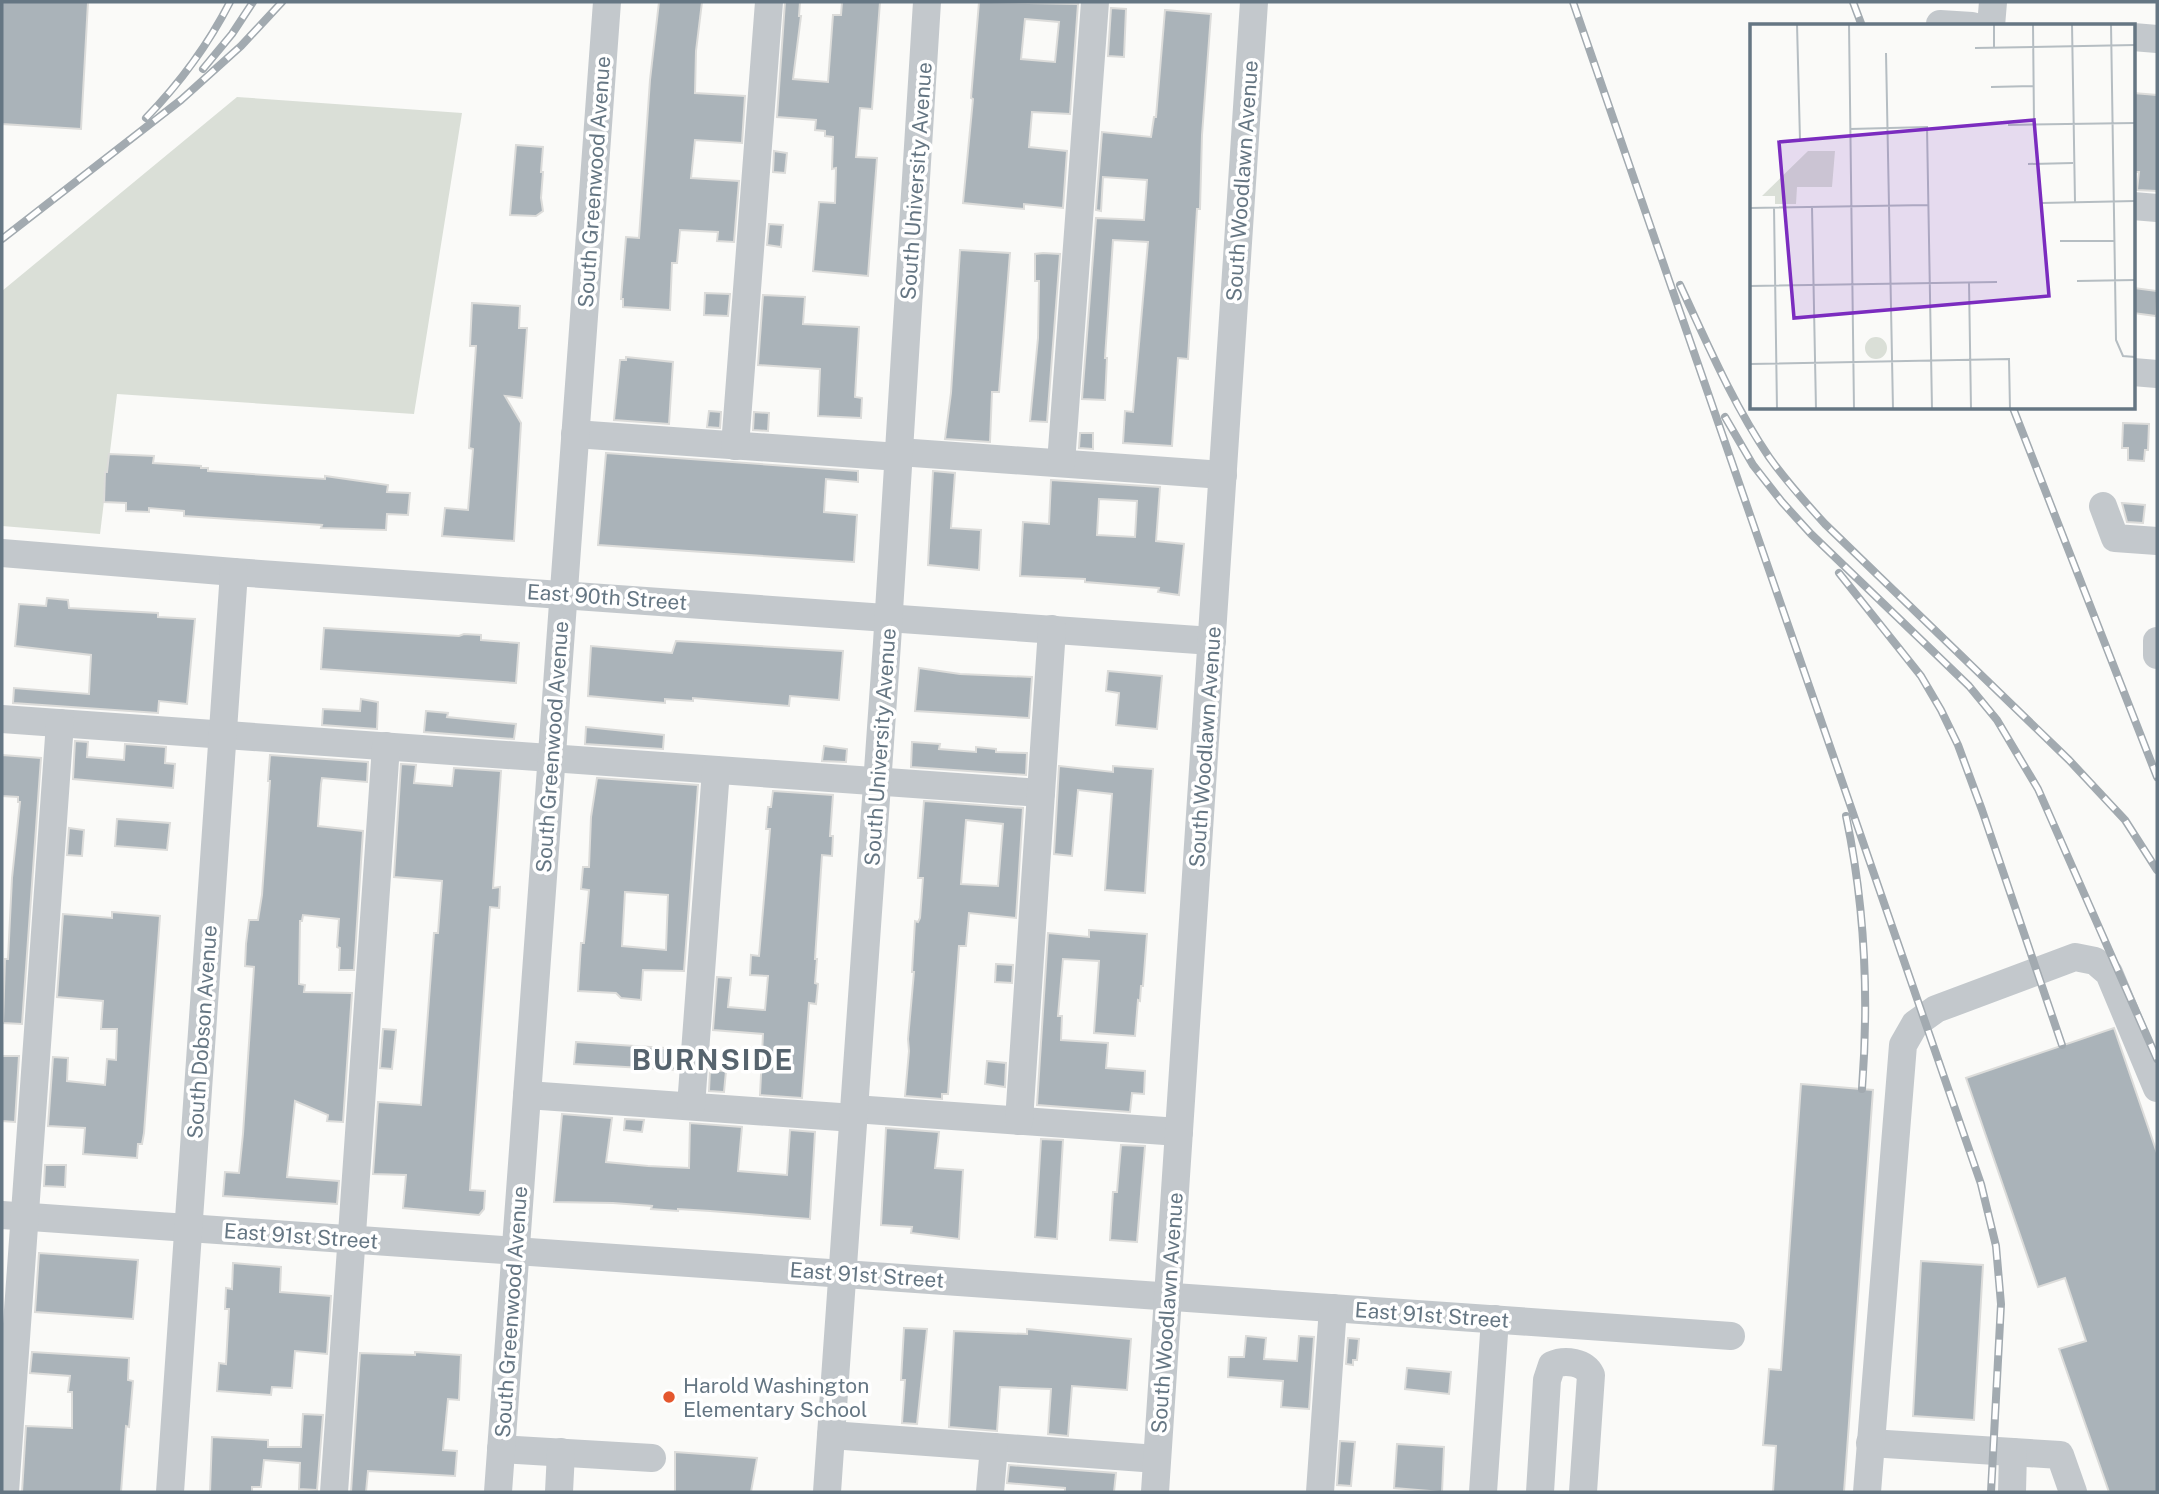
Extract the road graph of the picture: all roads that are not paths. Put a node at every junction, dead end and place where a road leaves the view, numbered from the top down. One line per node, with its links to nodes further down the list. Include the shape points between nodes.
1 (607, 2): 14 (street, South Greenwood Avenue)
2 (769, 2): 15 (street)
3 (927, 2): 16 (street, South University Avenue)
4 (1095, 2): 17 (street)
5 (1254, 2): 18 (street, South Woodlawn Avenue)
6 (1993, 2): 7 (street)
7 (1992, 24)
8 (2134, 37): 9 (street)
9 (2157, 39)
10 (2134, 206): 11 (street)
11 (2157, 208)
12 (2134, 372): 13 (street)
13 (2157, 374)
14 (575, 434): 15 (street); 23 (street, South Greenwood Avenue)
15 (735, 446): 16 (street)
16 (899, 454): 17 (street); 24 (street, South University Avenue)
17 (1061, 463): 18 (street)
18 (1223, 475): 26 (street, South Woodlawn Avenue)
19 (2103, 506): 20 (street, via 2115,538)
20 (2157, 541)
21 (2, 553): 22 (street, East 90th Street)
22 (234, 572): 23 (street, East 90th Street); 31 (street, South Dobson Avenue)
23 (563, 594): 24 (street, East 90th Street); 33 (street, South Greenwood Avenue)
24 (889, 617): 25 (street, East 90th Street); 35 (street, South University Avenue)
25 (1052, 629): 26 (street, East 90th Street); 36 (street)
26 (1212, 641): 42 (street, South Woodlawn Avenue)
27 (2157, 641): 28 (street)
28 (2157, 655)
29 (2, 719): 30 (street)
30 (60, 723): 31 (street); 43 (street)
31 (223, 735): 32 (street); 44 (street, South Dobson Avenue)
32 (386, 746): 33 (street); 45 (street)
33 (551, 757): 34 (street); 38 (street, South Greenwood Avenue)
34 (716, 770): 35 (street); 39 (street)
35 (877, 782): 36 (street); 40 (street, South University Avenue)
36 (1041, 793): 41 (street)
37 (2157, 1088): 53 (street, via 2109,973 2095,961 2074,957 1936,1009 1915,1024 1903,1045)
38 (527, 1096): 39 (street); 46 (street, South Greenwood Avenue)
39 (691, 1106): 40 (street)
40 (854, 1113): 41 (street); 47 (street, South University Avenue)
41 (1019, 1121): 42 (street)
42 (1179, 1132): 48 (street, South Woodlawn Avenue)
43 (13, 1216): 44 (street, East 91st Street); 60 (street)
44 (188, 1228): 45 (street, East 91st Street); 61 (street, South Dobson Avenue)
45 (352, 1240): 46 (street, East 91st Street); 62 (street)
46 (516, 1251): 47 (street, East 91st Street); 55 (street, South Greenwood Avenue)
47 (843, 1274): 48 (street, East 91st Street); 52 (street, South University Avenue)
48 (1168, 1296): 49 (street, East 91st Street); 59 (street, South Woodlawn Avenue)
49 (1333, 1308): 50 (street, East 91st Street); 68 (street)
50 (1495, 1319): 51 (street, East 91st Street); 69 (street)
51 (1731, 1336)
52 (831, 1436): 54 (street); 65 (street, South University Avenue)
53 (1870, 1443): 57 (street); 72 (street)
54 (993, 1447): 59 (street); 66 (street)
55 (501, 1449): 56 (street); 63 (street, South Greenwood Avenue)
56 (561, 1452): 58 (street); 64 (street)
57 (2013, 1452): 73 (street); 74 (street, via 2060,1455)
58 (652, 1458)
59 (1157, 1459): 67 (street, South Woodlawn Avenue)
60 (5, 1492)
61 (170, 1492)
62 (334, 1492)
63 (498, 1492)
64 (559, 1492)
65 (827, 1492)
66 (990, 1492)
67 (1155, 1492)
68 (1320, 1492)
69 (1483, 1492)
70 (1540, 1492): 71 (street, via 1547,1380 1552,1365 1558,1363 1582,1365 1591,1376)
71 (1583, 1492)
72 (1867, 1492)
73 (2012, 1492)
74 (2073, 1492)

